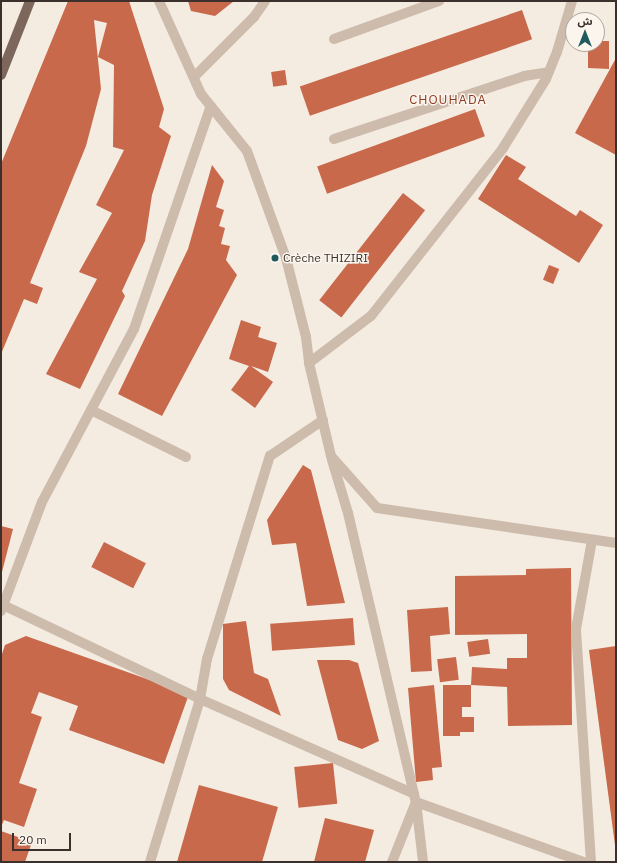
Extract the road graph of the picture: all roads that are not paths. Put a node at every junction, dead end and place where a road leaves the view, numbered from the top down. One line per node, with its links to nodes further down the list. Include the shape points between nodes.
1 (30, 1): 8 (main road)
2 (159, 1): 9 (street)
3 (265, 1): 9 (street, via 254,18)
4 (439, 1): 6 (street)
5 (572, 1): 7 (street)
6 (334, 39)
7 (549, 72): 11 (street, via 524,76); 12 (street, via 529,110 503,148 371,316)
8 (1, 75)
9 (194, 77): 10 (street, via 201,94)
10 (211, 106): 12 (street, via 247,151 286,258 306,337); 13 (street, via 134,328)
11 (334, 139)
12 (309, 363): 14 (street)
13 (91, 410): 16 (street); 19 (street, via 42,502)
14 (323, 420): 15 (street); 20 (street, via 270,456 207,659)
15 (331, 456): 17 (street, via 377,508); 21 (street, via 348,513)
16 (186, 457)
17 (592, 540): 18 (street); 26 (street, via 576,629)
18 (616, 543)
19 (2, 608): 20 (street)
20 (200, 699): 21 (street); 22 (street)
21 (415, 798): 23 (street); 24 (street); 25 (street)
22 (150, 862)
23 (392, 862)
24 (423, 862)
25 (584, 862)
26 (591, 862)

